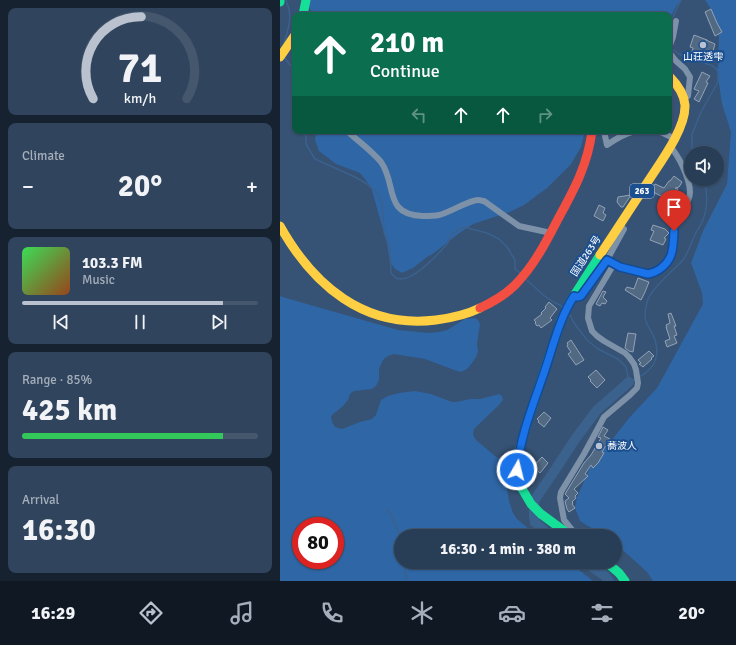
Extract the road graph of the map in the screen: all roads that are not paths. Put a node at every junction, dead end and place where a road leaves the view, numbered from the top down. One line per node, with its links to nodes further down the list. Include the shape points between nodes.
1 (298, 0): 3 (street)
2 (306, 0): 4 (highway, bridge)
3 (303, 12)
4 (304, 12)
5 (676, 20): 7 (street)
6 (292, 40): 9 (highway)
7 (672, 41)
8 (672, 56): 11 (street, via 690,77 688,96)
9 (280, 57)
10 (672, 79): 11 (highway)
11 (684, 97): 17 (highway, 国道263号 / 263, via 682,126)
12 (350, 134): 21 (street, via 381,162 394,201 406,213 413,216 439,215 478,200 519,226)
13 (591, 134): 21 (highway, via 586,161 577,184)
14 (605, 134): 15 (street, via 607,145)
15 (626, 134)
16 (666, 134): 17 (street)
17 (675, 139): 18 (highway, 国道263号 / 263)
18 (670, 147): 19 (highway, 国道263号 / 263); 23 (street, via 684,170 690,193 688,202 676,221 669,260 658,271 648,274)
19 (619, 225): 22 (street, via 624,229); 24 (highway, 国道263号 / 263)
20 (280, 226): 21 (highway, via 313,274 339,297 376,316 406,322 432,322 453,318 491,302 521,278 542,251)
21 (551, 233)
22 (607, 260): 23 (street); 24 (street, via 581,296)
23 (614, 264): 26 (street, via 589,306 588,318 597,336 625,353 632,361 638,383 637,388 604,417 561,492 564,520)
24 (572, 299): 25 (highway, 国道263号 / 263, via 561,321 527,423 518,455 517,470 521,487 528,500)
25 (562, 529)
26 (572, 529)
27 (614, 569): 28 (highway)
28 (625, 581)

